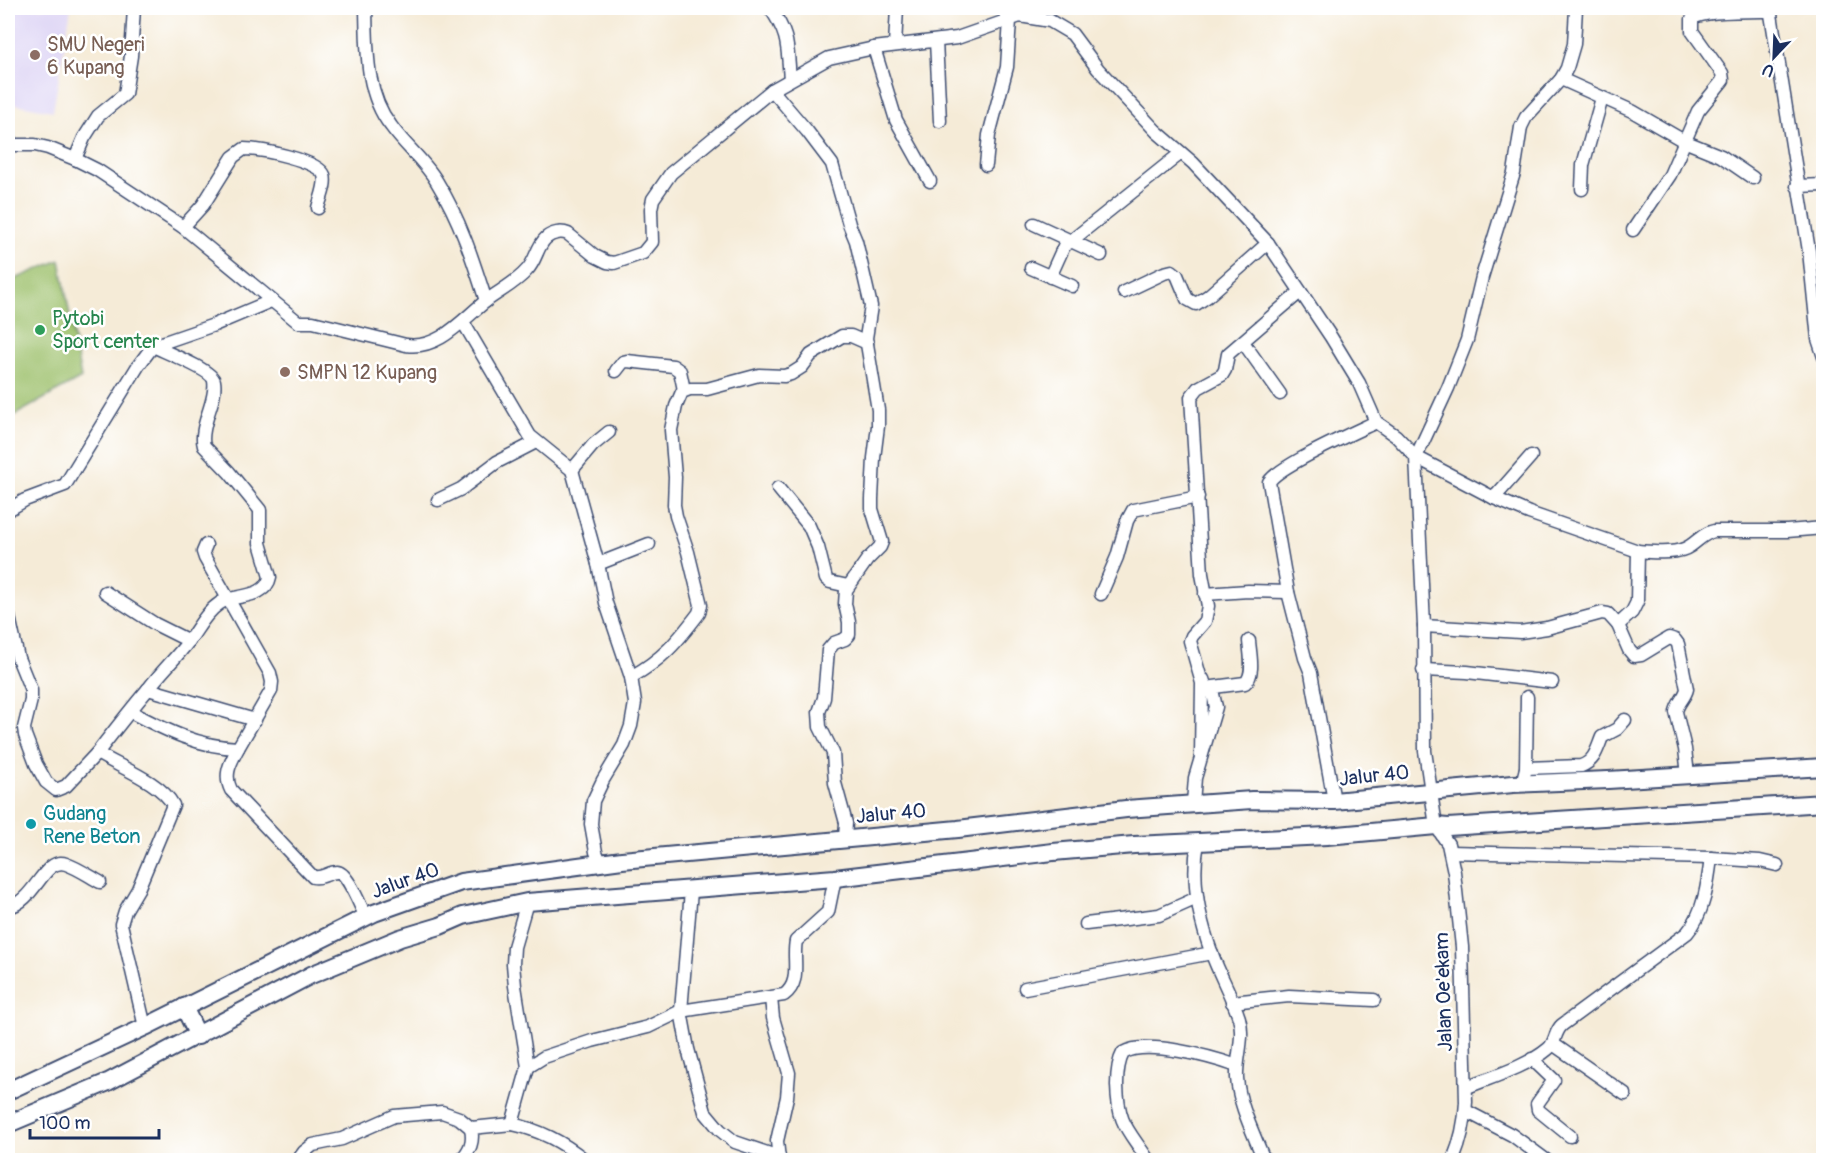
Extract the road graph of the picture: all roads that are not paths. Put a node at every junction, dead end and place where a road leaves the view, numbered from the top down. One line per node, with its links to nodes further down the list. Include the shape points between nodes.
1 (134, 8): 19 (street, via 125,94 98,116)
2 (366, 8): 39 (street, via 368,62 382,112 429,170 448,202)
3 (771, 8): 11 (street, via 787,38)
4 (897, 8): 9 (street)
5 (1576, 8): 12 (street, via 1572,55)
6 (1771, 9): 16 (street, via 1692,19 1692,31 1723,78 1698,111); 24 (street)
7 (1007, 16): 8 (street, via 957,38); 18 (street, via 1040,18 1072,34 1126,100); 20 (street, via 1007,67 989,135)
8 (936, 41): 9 (street); 15 (street)
9 (895, 45): 10 (street)
10 (874, 48): 11 (street, via 829,58); 22 (street, via 896,120)
11 (789, 79): 13 (street)
12 (1561, 79): 14 (street); 52 (street, via 1521,127 1514,173 1467,340)
13 (772, 90): 39 (street, via 666,178 653,199 652,242 643,253 607,262 568,234 559,232 546,238 524,274); 42 (street, via 832,164 869,296)
14 (1602, 98): 16 (street); 25 (street, via 1583,165)
15 (940, 121)
16 (1684, 141): 21 (street, via 1721,156); 29 (street, via 1670,175)
17 (8, 146): 19 (street, via 35,145)
18 (1181, 153): 30 (street); 31 (street)
19 (75, 159): 28 (street)
20 (986, 165)
21 (1754, 177)
22 (930, 181)
23 (1824, 185): 24 (street)
24 (1797, 186): 44 (street, via 1809,250 1818,339)
25 (1582, 189)
26 (318, 208): 28 (street, via 325,182 319,167 244,149 233,157 203,205)
27 (1034, 224): 30 (street)
28 (183, 227): 38 (street)
29 (1633, 230)
30 (1071, 241): 32 (street); 34 (street, via 1064,246)
31 (1268, 243): 36 (street, via 1196,304 1186,299 1172,271); 37 (street)
32 (1101, 255)
33 (1031, 268): 34 (street)
34 (1050, 277): 35 (street)
35 (1072, 286)
36 (1124, 292)
37 (1300, 292): 41 (street); 48 (street, via 1359,383)
38 (271, 300): 40 (street, via 298,322 313,322 413,346 447,334); 43 (street)
39 (486, 301): 40 (street)
40 (463, 322): 50 (street)
41 (1243, 342): 47 (street); 55 (street, via 1227,356 1222,375 1198,388 1191,398)
42 (867, 344): 46 (street, via 852,336 842,336 811,355 791,374 759,375 707,389); 64 (street, via 879,426 872,509 882,540)
43 (153, 346): 58 (street, via 65,485); 69 (street, via 212,375 213,394 203,434 204,446 260,510 260,543 269,582 254,593)
44 (1824, 357)
45 (616, 371): 46 (street, via 627,361 673,366 680,371)
46 (684, 390): 77 (street, via 671,430 674,505 701,605 670,650)
47 (1280, 394)
48 (1376, 422): 52 (street); 66 (street, via 1303,458 1270,480)
49 (609, 432): 53 (street)
50 (536, 442): 53 (street); 57 (street)
51 (1532, 456): 56 (street)
52 (1416, 457): 56 (street); 72 (street, Jalan Oe'ekam)
53 (572, 470): 63 (street)
54 (778, 488): 64 (street, via 809,526 826,579)
55 (1198, 497): 67 (street, via 1131,511); 68 (street)
56 (1494, 498): 62 (street)
57 (438, 500)
58 (8, 510)
59 (1824, 528): 62 (street, via 1714,531 1684,549)
60 (649, 544): 63 (street)
61 (206, 545): 69 (street, via 205,558)
62 (1638, 550): 71 (street, via 1637,602)
63 (598, 564): 77 (street, via 606,603)
64 (848, 586): 96 (street, via 845,600 849,635 828,650 819,712 819,727 833,753 835,783 846,823)
65 (105, 592): 73 (street)
66 (1288, 592): 68 (street); 92 (street, via 1311,673)
67 (1101, 594)
68 (1205, 594): 75 (street, via 1207,616 1190,641)
69 (227, 600): 73 (street, via 200,623); 83 (street, via 263,658 272,682)
70 (8, 612): 86 (street, via 18,658 31,690 24,728 46,782 56,790 66,786)
71 (1618, 625): 72 (street, via 1602,613 1520,632); 89 (street, via 1634,656 1665,639 1677,642 1687,689 1676,712)
72 (1424, 626): 76 (street, Jalan Oe'ekam)
73 (189, 641): 80 (street)
74 (1249, 641): 79 (street, via 1249,681)
75 (1196, 664): 79 (street); 87 (street, via 1202,683)
76 (1423, 670): 78 (street); 91 (street, Jalan Oe'ekam)
77 (631, 677): 100 (street, via 635,703 631,726 593,801 591,824)
78 (1552, 682)
79 (1206, 688): 87 (street, via 1213,694 1216,707)
80 (148, 689): 82 (street); 83 (street)
81 (1527, 697): 90 (street)
82 (131, 712): 85 (street, via 195,741); 86 (street)
83 (255, 720): 85 (street)
84 (1625, 720): 90 (street, via 1602,737 1587,764)
85 (238, 748): 108 (street, via 228,770 231,789 313,877 342,873)
86 (98, 753): 117 (street, via 146,780 172,805 121,924)
87 (1201, 756): 93 (street)
88 (1824, 766): 89 (highway, Jalur 40)
89 (1688, 775): 90 (highway, Jalur 40)
90 (1524, 776): 91 (highway, Jalur 40)
91 (1430, 790): 92 (highway, Jalur 40); 95 (street, Jalan Oe'ekam)
92 (1334, 801): 93 (highway, Jalur 40)
93 (1193, 803): 96 (highway, Jalur 40)
94 (1824, 803): 95 (highway)
95 (1436, 826): 97 (highway); 98 (street, Jalan Oe'ekam)
96 (845, 838): 100 (highway, Jalur 40)
97 (1198, 842): 102 (highway, via 1053,852); 105 (street, via 1194,871)
98 (1450, 852): 99 (street); 123 (street, Jalan Oe'ekam, via 1462,947)
99 (1711, 858): 101 (street); 119 (street, via 1705,894 1690,929 1562,1025)
100 (601, 864): 108 (highway, Jalur 40, via 461,882)
101 (1777, 865)
102 (835, 878): 104 (highway); 112 (street, via 828,912 795,943 794,985 784,995)
103 (100, 882): 107 (street, via 66,864 54,864 23,901)
104 (691, 891): 106 (highway); 116 (street)
105 (1197, 897): 109 (street, via 1159,915); 110 (street)
106 (527, 902): 118 (highway, via 464,916 400,938 311,975); 122 (street, via 513,964)
107 (8, 907)
108 (366, 917): 115 (highway, Jalur 40)
109 (1086, 924)
110 (1212, 953): 111 (street); 114 (street)
111 (1025, 987)
112 (771, 998): 116 (street); 131 (street, via 789,1073 777,1140)
113 (1374, 1000): 114 (street, via 1289,996)
114 (1232, 1002): 121 (street, via 1241,1027)
115 (184, 1007): 117 (highway, Jalur 40); 118 (highway)
116 (681, 1011): 122 (street, via 648,1027 544,1057); 131 (street, via 705,1112 735,1142)
117 (145, 1027): 124 (highway, Jalur 40)
118 (198, 1036): 127 (highway, via 108,1082)
119 (1553, 1044): 120 (street); 125 (street)
120 (1532, 1059): 123 (street); 130 (street, via 1554,1080 1537,1104 1538,1110)
121 (1237, 1066): 135 (street, via 1169,1050 1141,1048 1123,1053 1117,1077 1119,1112); 136 (street, via 1241,1102)
122 (528, 1067): 128 (street)
123 (1467, 1087): 126 (street, Jalan Oe'ekam)
124 (8, 1090)
125 (1625, 1094)
126 (1466, 1111): 137 (street, Jalan Oe'ekam); 138 (street, via 1512,1135)
127 (8, 1124)
128 (512, 1124): 129 (street); 134 (street, via 545,1134)
129 (471, 1128): 132 (street, via 442,1112 394,1116 342,1139 313,1145); 133 (street, via 472,1144)
130 (1570, 1136)
131 (779, 1159)
132 (298, 1161)
133 (461, 1161)
134 (585, 1161)
135 (1148, 1161)
136 (1264, 1161)
137 (1453, 1161)
138 (1546, 1161)

